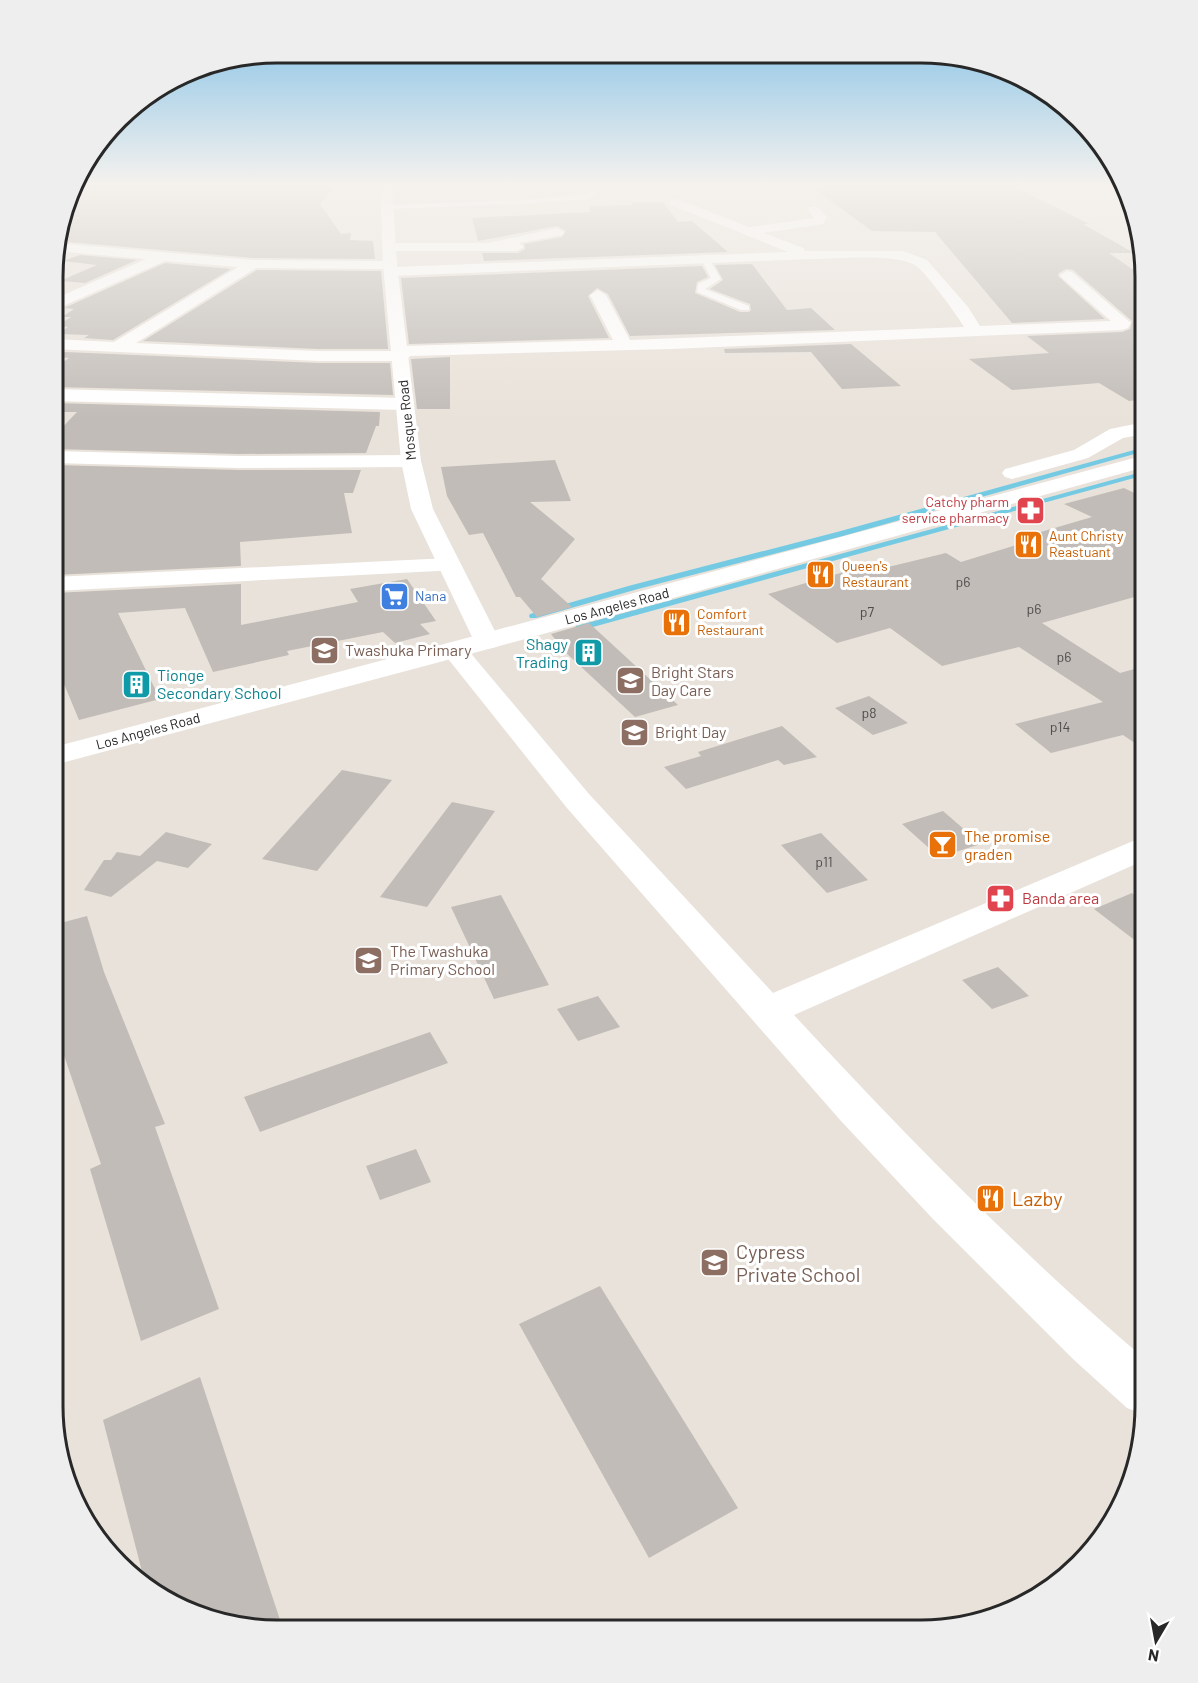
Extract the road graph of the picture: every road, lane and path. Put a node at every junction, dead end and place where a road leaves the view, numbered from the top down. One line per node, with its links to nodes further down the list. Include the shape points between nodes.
1 (390, 261): 16 (street, Mosque Road)
2 (151, 262): 10 (street)
3 (221, 262): 7 (street)
4 (365, 262): 7 (street)
5 (706, 262): 11 (lane, via 716,279 700,290)
6 (920, 262): 12 (street, via 932,272)
7 (253, 264): 15 (street)
8 (1067, 275): 12 (street, via 1122,325)
9 (598, 295): 14 (street)
10 (63, 301)
11 (745, 308)
12 (975, 331): 14 (street)
13 (63, 345): 15 (street)
14 (624, 345): 16 (street)
15 (117, 347): 16 (street, via 307,355)
16 (401, 353): 18 (street, Mosque Road)
17 (63, 395): 18 (street)
18 (405, 404): 21 (street, Mosque Road)
19 (1135, 430): 23 (street, via 1117,433 1081,454)
20 (63, 457): 21 (street)
21 (411, 461): 24 (street, Mosque Road, via 422,510)
22 (1135, 464): 26 (street, Los Angeles Road)
23 (1012, 473)
24 (449, 565): 25 (street); 26 (street, Mosque Road)
25 (63, 584)
26 (470, 646): 27 (street, Los Angeles Road); 29 (street, Mosque Road, via 578,801)
27 (63, 754)
28 (1135, 852): 29 (street)
29 (766, 1012): 30 (street, Mosque Road, via 949,1206)
30 (1135, 1382)

